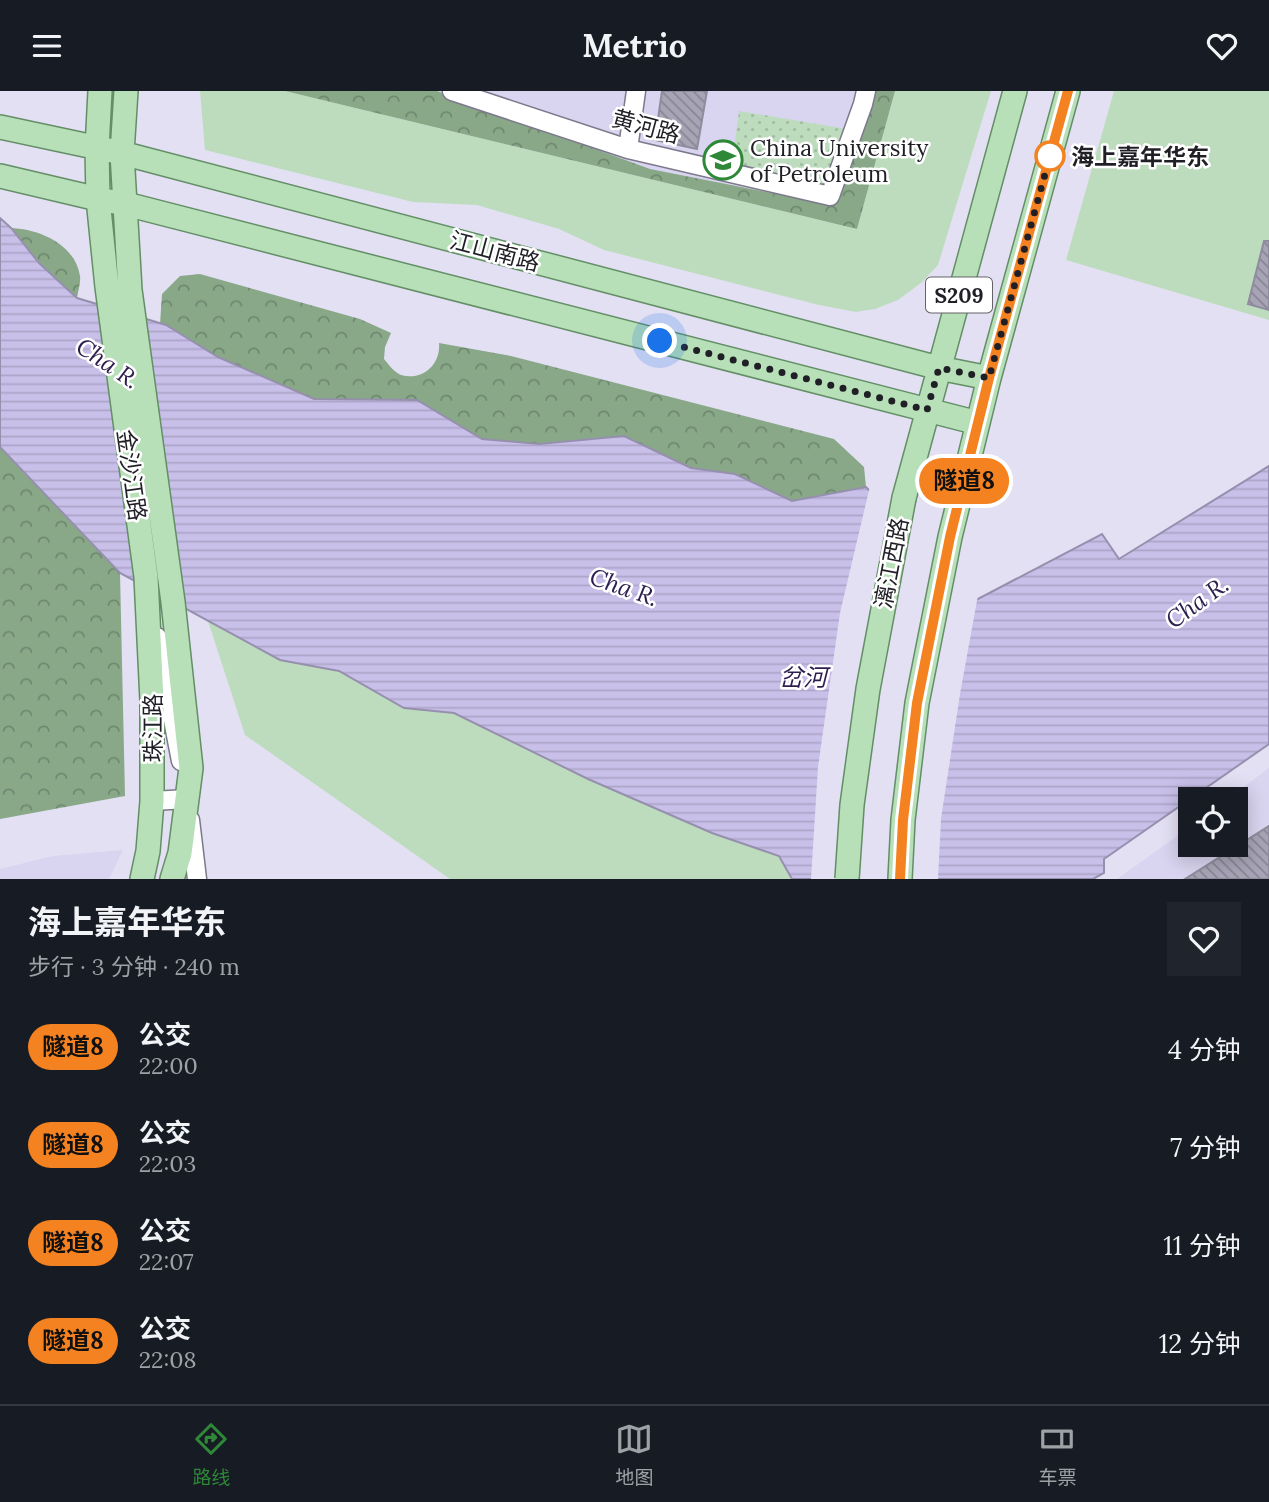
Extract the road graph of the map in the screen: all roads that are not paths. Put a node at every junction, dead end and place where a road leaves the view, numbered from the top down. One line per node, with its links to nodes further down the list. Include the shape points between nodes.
1 (100, 91): 9 (main road, 金沙江路)
2 (126, 91): 11 (main road, 金沙江路)
3 (453, 91): 10 (street, 黄河路)
4 (636, 91): 10 (street)
5 (866, 91): 10 (street, 黄河路, via 830,196)
6 (1015, 91): 15 (main road, 漓江西路 / S209)
7 (1068, 91): 16 (main road, S209)
8 (0, 127): 9 (main road, 江山南路)
9 (97, 149): 11 (main road, 江山南路); 13 (main road, 金沙江路)
10 (628, 149)
11 (122, 153): 14 (main road, 金沙江路); 15 (main road, 江山南路)
12 (0, 176): 13 (main road, 江山南路)
13 (98, 199): 14 (main road, 江山南路); 19 (main road, 金沙江路)
14 (126, 204): 17 (main road, 江山南路); 20 (main road, 金沙江路, via 130,291 191,768)
15 (939, 368): 16 (main road, 江山南路); 17 (main road, 漓江西路 / S209)
16 (989, 378): 18 (main road, S209)
17 (927, 410): 18 (main road, 江山南路); 25 (main road, 漓江西路 / S209, bridge, via 904,498 868,689)
18 (978, 423): 26 (main road, S209, via 917,703)
19 (146, 577): 20 (street, 金沙江路); 21 (main road, 珠江路)
20 (188, 799): 21 (street); 23 (main road); 24 (street, 金沙江路)
21 (152, 801): 22 (main road, 珠江路)
22 (142, 879)
23 (173, 879)
24 (197, 879)
25 (847, 879)
26 (900, 879)

